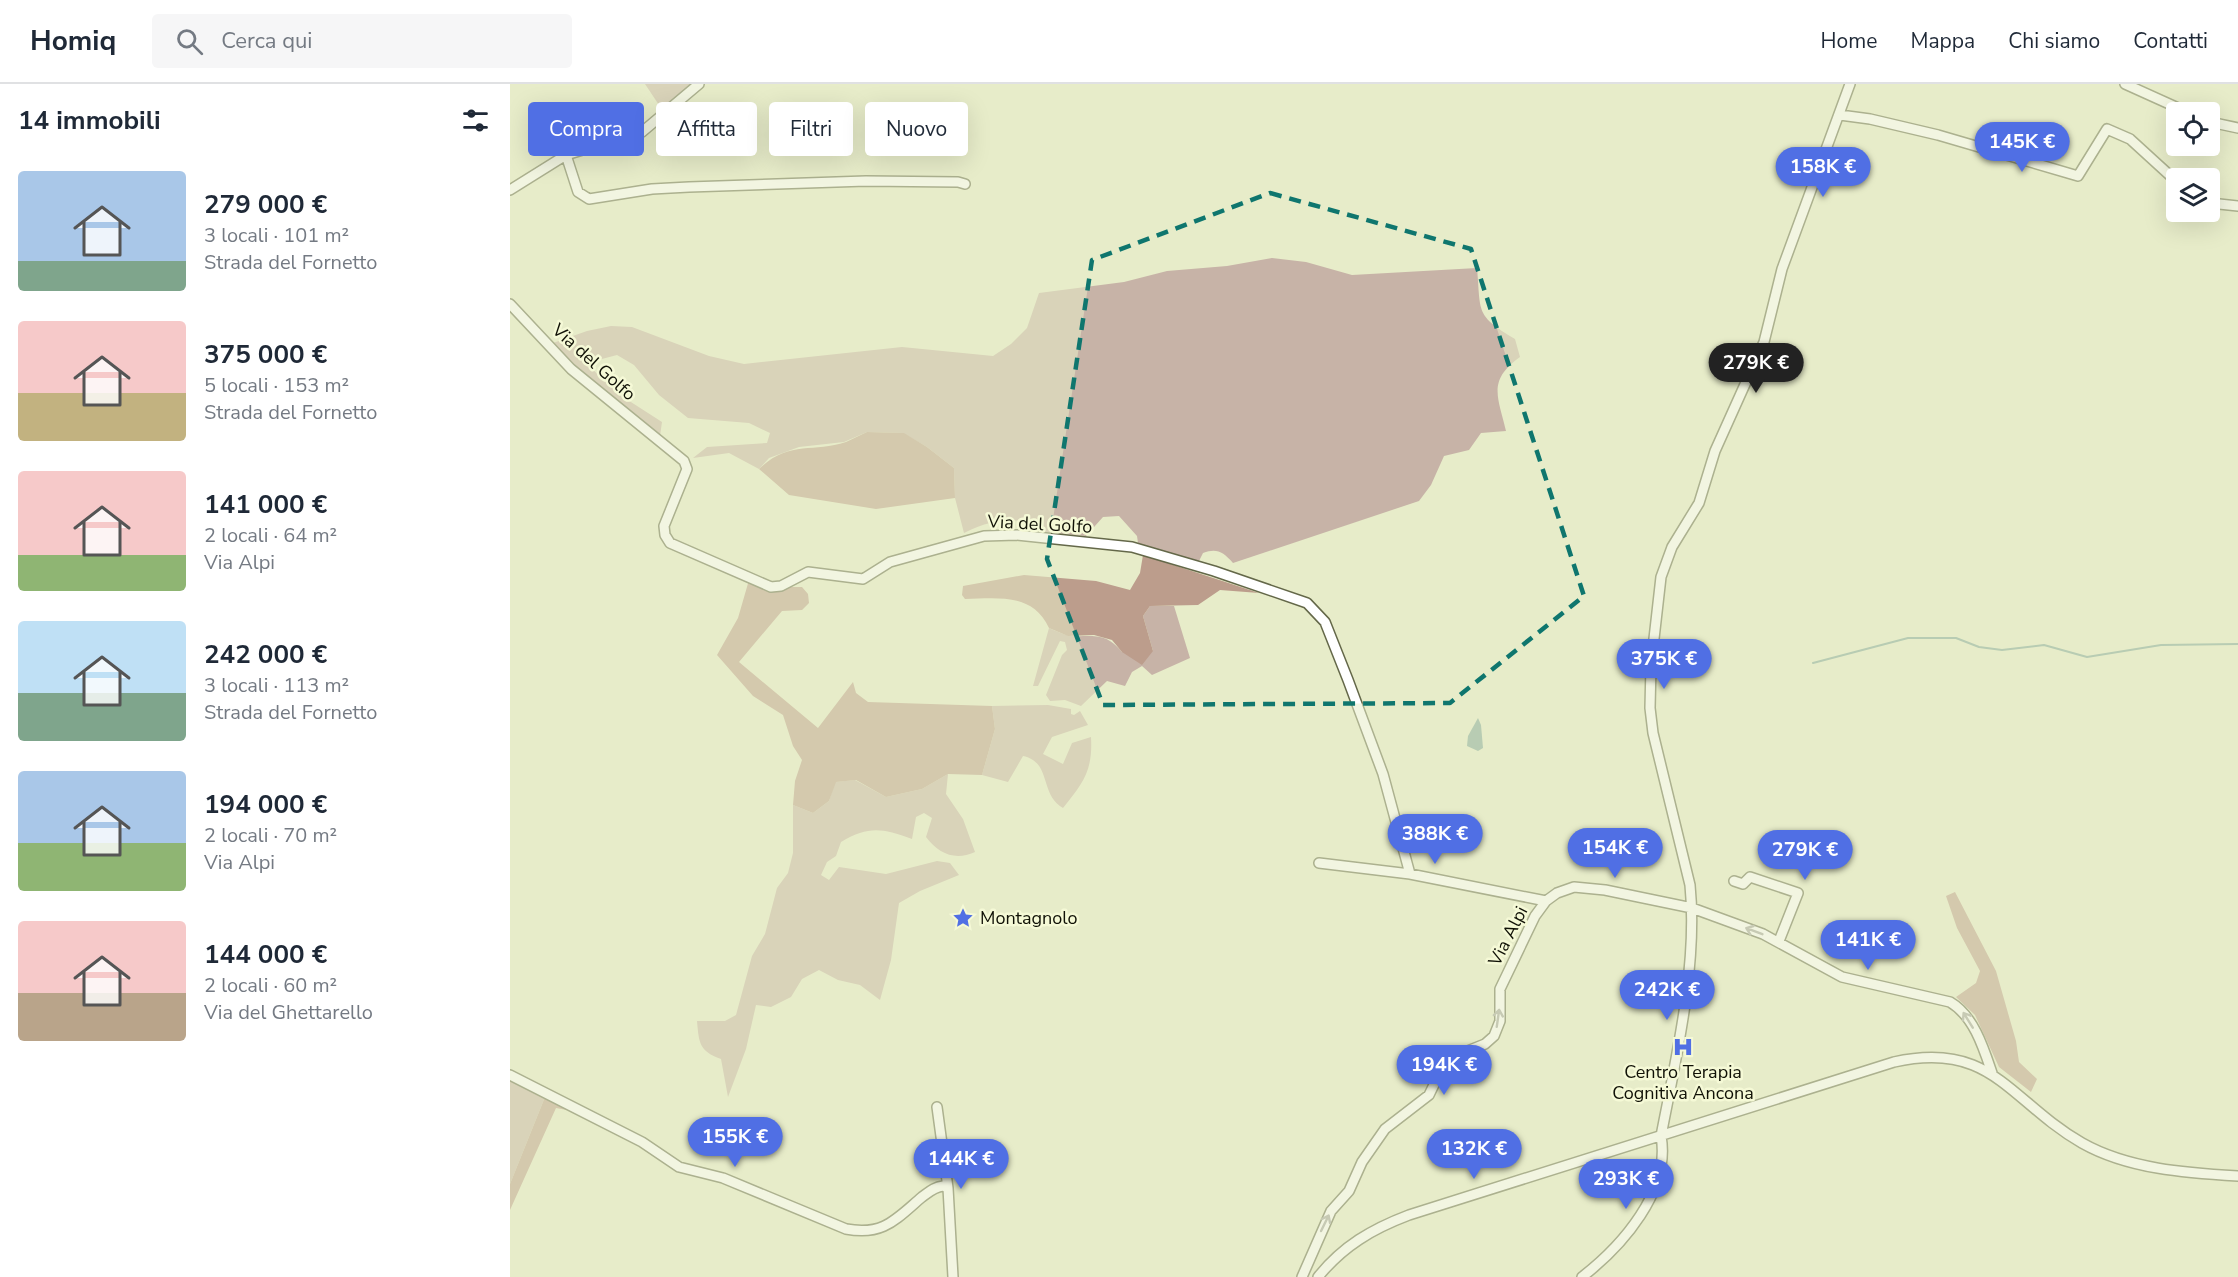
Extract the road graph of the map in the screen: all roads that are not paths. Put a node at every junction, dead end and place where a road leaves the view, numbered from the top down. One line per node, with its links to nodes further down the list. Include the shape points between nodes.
1 (699, 84): 8 (street)
2 (1850, 84): 5 (street)
3 (2126, 84): 4 (street)
4 (2166, 102)
5 (1840, 115): 11 (street, via 1938,135 2078,176 2107,129 2130,140); 21 (street, via 1782,269 1764,342 1719,442 1700,503 1672,547 1661,576 1650,708)
6 (2220, 124): 7 (street)
7 (2238, 128)
8 (644, 130)
9 (564, 156): 13 (street)
10 (566, 156): 12 (street, via 578,192 589,199 689,187 866,181)
11 (2166, 172)
12 (965, 184)
13 (510, 190)
14 (2220, 204): 15 (street)
15 (2238, 206)
16 (510, 304): 18 (street, Via del Golfo, via 571,369 684,461 687,469 664,526 670,543 771,587 808,572 863,579 890,562 984,536 1017,535 1132,548 1307,603 1325,622 1348,680 1383,774)
17 (1319, 863): 18 (street)
18 (1410, 874): 20 (street)
19 (1734, 881): 22 (street, via 1743,884 1750,877 1798,893)
20 (1546, 901): 21 (street, Via Alpi, via 1574,887); 30 (street, Via Alpi, one-way to 20, via 1331,1211 1349,1191 1362,1162 1385,1129 1429,1095 1443,1066 1494,1036 1500,1021 1500,989)
21 (1692, 908): 22 (street, Via Alpi, one-way to 21); 26 (street, via 1688,974)
22 (1779, 941): 23 (street, Via Alpi, one-way to 22, via 1973,1026 1959,1007 1931,996 1842,977)
23 (1992, 1073): 26 (street, via 1946,1056 1921,1056); 27 (street, via 2083,1143 2121,1159 2164,1169)
24 (510, 1075): 28 (street, via 642,1142 680,1167 723,1178 846,1228 878,1230 932,1190)
25 (937, 1107): 28 (street)
26 (1661, 1136): 31 (street, via 1384,1224 1347,1247); 32 (street, via 1661,1166 1644,1209 1607,1257)
27 (2238, 1176)
28 (948, 1188): 29 (street)
29 (953, 1277)
30 (1302, 1277)
31 (1318, 1277)
32 (1582, 1277)

